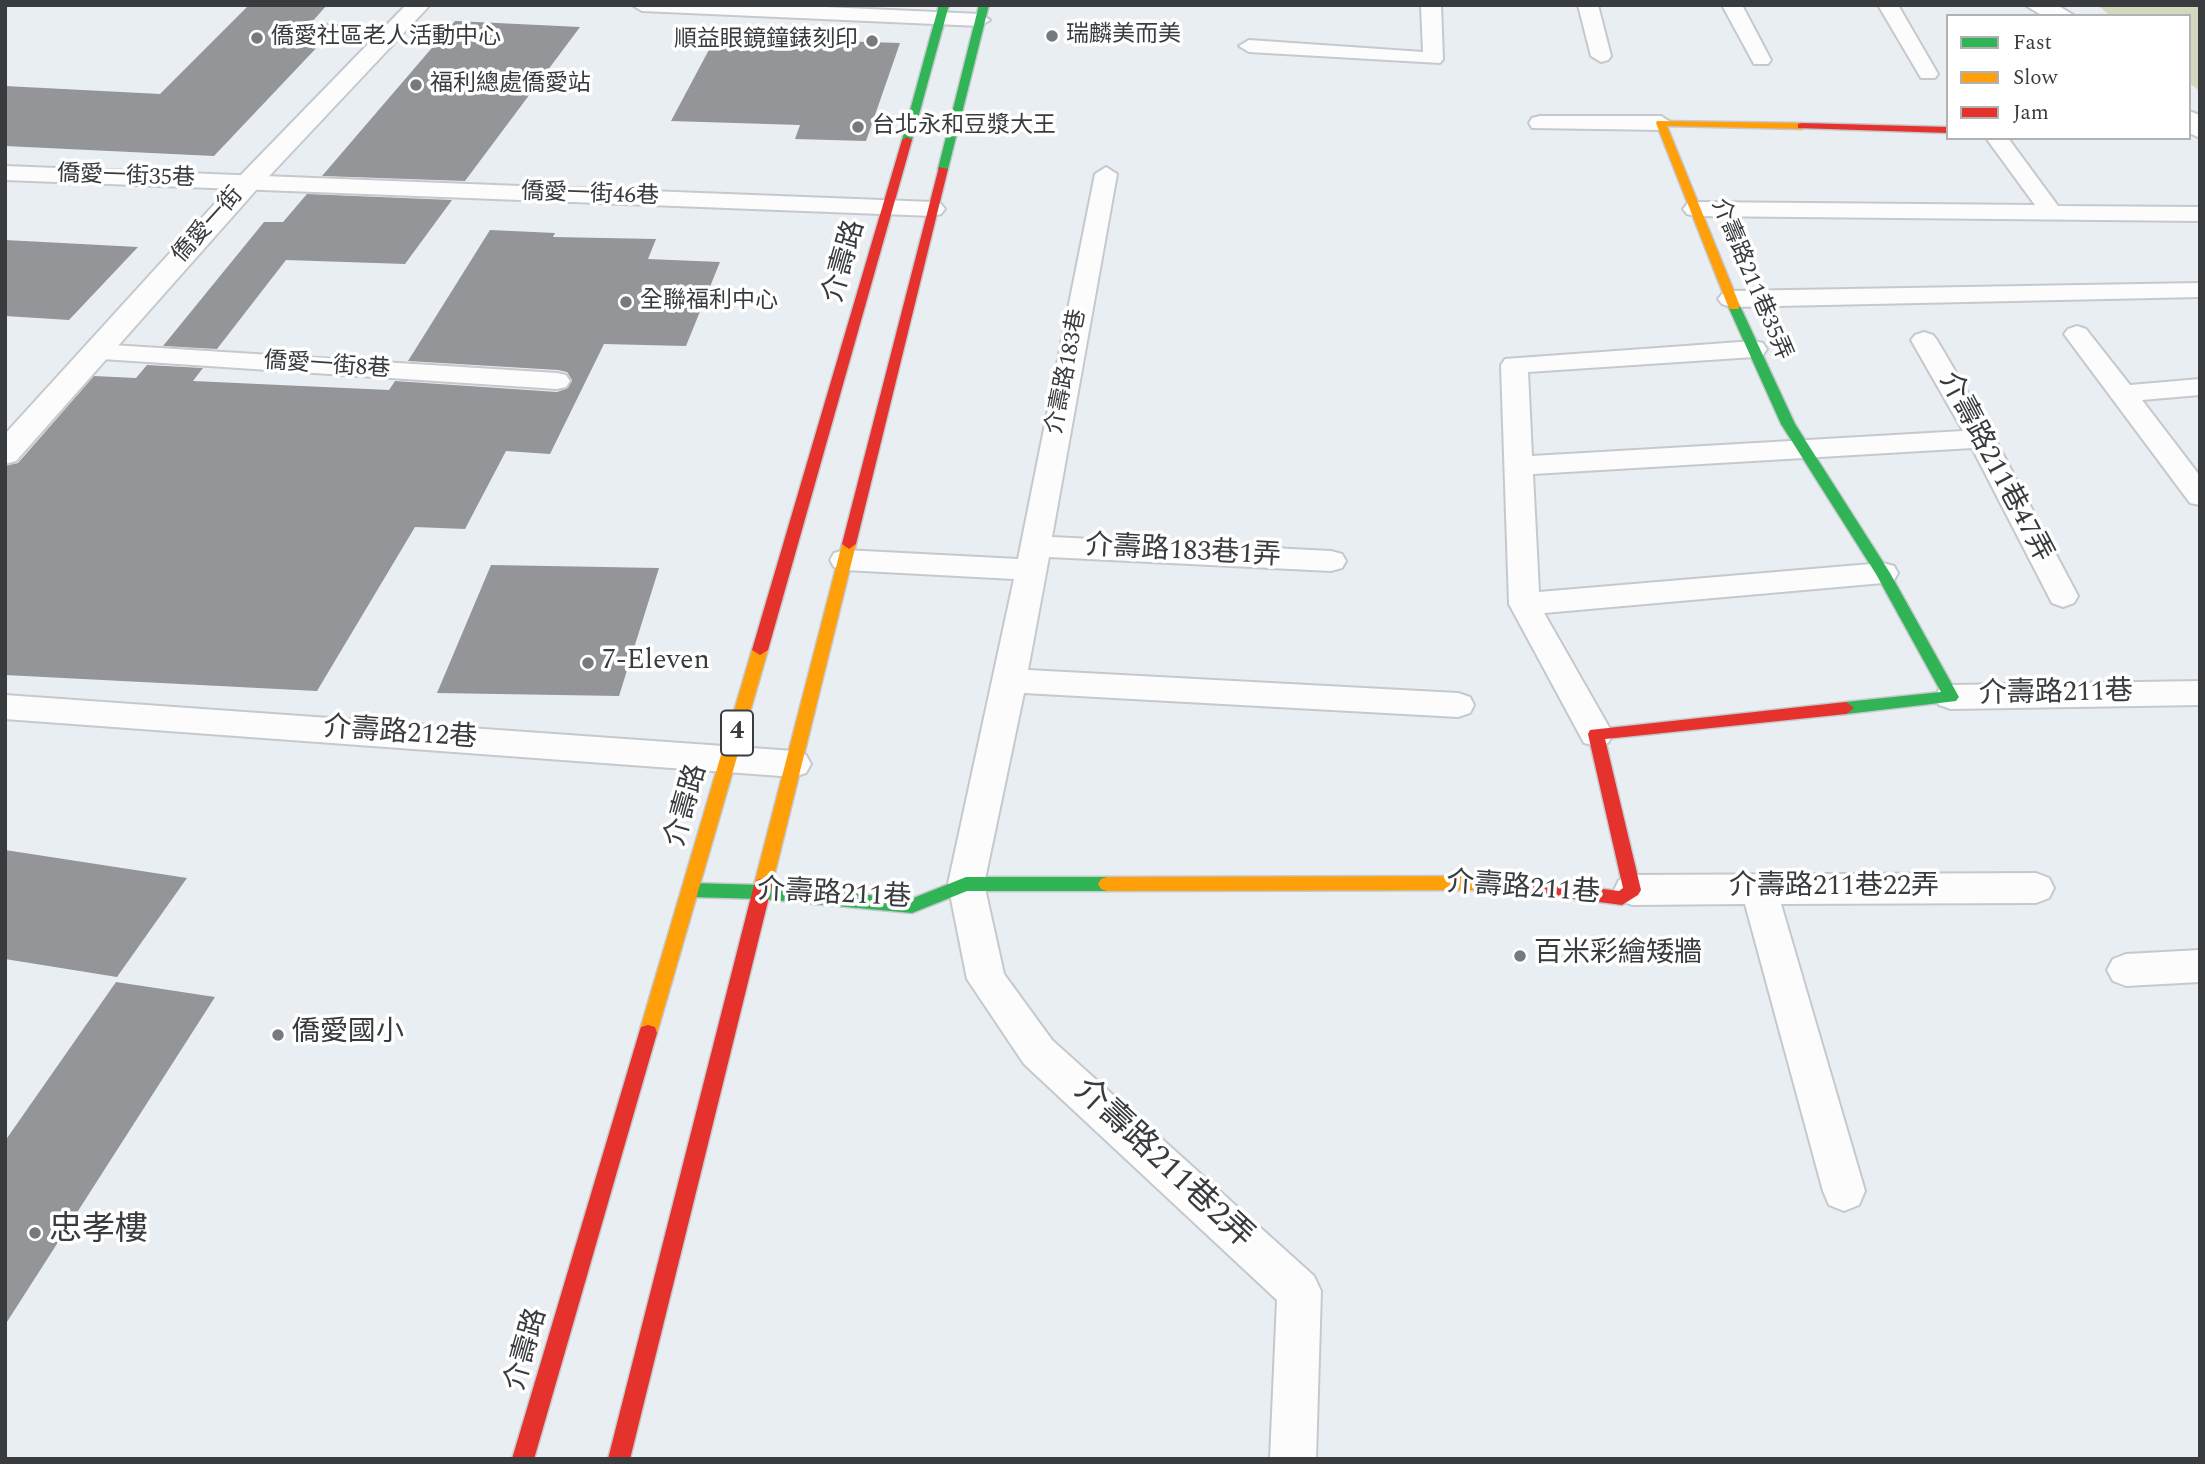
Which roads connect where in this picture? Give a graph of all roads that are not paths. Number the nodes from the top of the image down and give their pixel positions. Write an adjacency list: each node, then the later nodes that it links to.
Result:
1 (419, 5): 21 (street, 僑愛一街)
2 (642, 5): 8 (lane)
3 (1430, 5): 11 (lane)
4 (1588, 5): 12 (lane)
5 (1732, 5): 13 (lane)
6 (1888, 5): 14 (lane)
7 (2036, 5): 10 (street)
8 (942, 12): 9 (lane); 22 (main road, 介壽路 / 4)
9 (982, 13): 23 (main road, 4)
10 (2059, 14)
11 (1249, 46)
12 (1601, 56)
13 (1761, 60)
14 (1928, 74)
15 (1540, 123): 16 (lane)
16 (1661, 123): 17 (main road); 24 (main road, 介壽路211巷35弄)
17 (1946, 130)
18 (1998, 140): 25 (lane)
19 (5, 173): 21 (lane, 僑愛一街35巷)
20 (1105, 174): 41 (lane, 介壽路183巷)
21 (248, 183): 22 (lane, 僑愛一街46巷); 32 (street, 僑愛一街)
22 (889, 208): 23 (lane, 僑愛一街46巷); 53 (main road, 介壽路 / 4)
23 (933, 209): 42 (main road, 4)
24 (1695, 209): 25 (lane); 28 (main road, 介壽路211巷35弄)
25 (2052, 213): 26 (lane)
26 (2200, 214)
27 (2200, 290): 28 (lane)
28 (1731, 299): 31 (main road, 介壽路211巷35弄)
29 (2077, 334): 35 (lane)
30 (1924, 340): 36 (lane, 介壽路211巷47弄)
31 (1754, 349): 37 (main road, 介壽路211巷35弄); 39 (lane)
32 (96, 352): 33 (lane, 僑愛一街8巷); 38 (street, 僑愛一街)
33 (557, 381)
34 (2200, 387): 35 (lane)
35 (2123, 394): 40 (lane)
36 (1981, 439): 37 (lane); 45 (lane, 介壽路211巷47弄)
37 (1803, 449): 39 (lane); 44 (main road, 介壽路211巷35弄)
38 (5, 454)
39 (1518, 466): 46 (lane)
40 (2196, 485)
41 (1033, 558): 42 (lane); 43 (lane, 介壽路183巷1弄); 47 (lane, 介壽路183巷)
42 (845, 560): 54 (main road, 4)
43 (1331, 561)
44 (1883, 573): 46 (lane); 49 (main road, 介壽路211巷35弄)
45 (2063, 596)
46 (1524, 604): 52 (lane)
47 (1010, 681): 50 (lane); 55 (lane, 介壽路183巷)
48 (2200, 693): 49 (lane, 介壽路211巷)
49 (1951, 697): 52 (main road, 介壽路211巷)
50 (1458, 705)
51 (5, 707): 53 (lane, 介壽路212巷)
52 (1596, 734): 59 (main road, 介壽路211巷)
53 (730, 758): 54 (lane, 介壽路212巷); 58 (main road, 介壽路 / 4)
54 (794, 764): 60 (main road, 4)
55 (966, 884): 59 (main road, 介壽路211巷); 60 (main road, 介壽路211巷); 66 (lane, 介壽路211巷2弄)
56 (2036, 888): 57 (lane, 介壽路211巷22弄)
57 (1759, 889): 59 (lane, 介壽路211巷22弄); 63 (lane)
58 (691, 890): 60 (main road, 介壽路211巷); 64 (main road, 介壽路 / 4)
59 (1632, 890)
60 (762, 892): 65 (main road, 4)
61 (2200, 966): 62 (lane)
62 (2126, 970)
63 (1844, 1191)
64 (523, 1459)
65 (620, 1459)
66 (1293, 1459)

